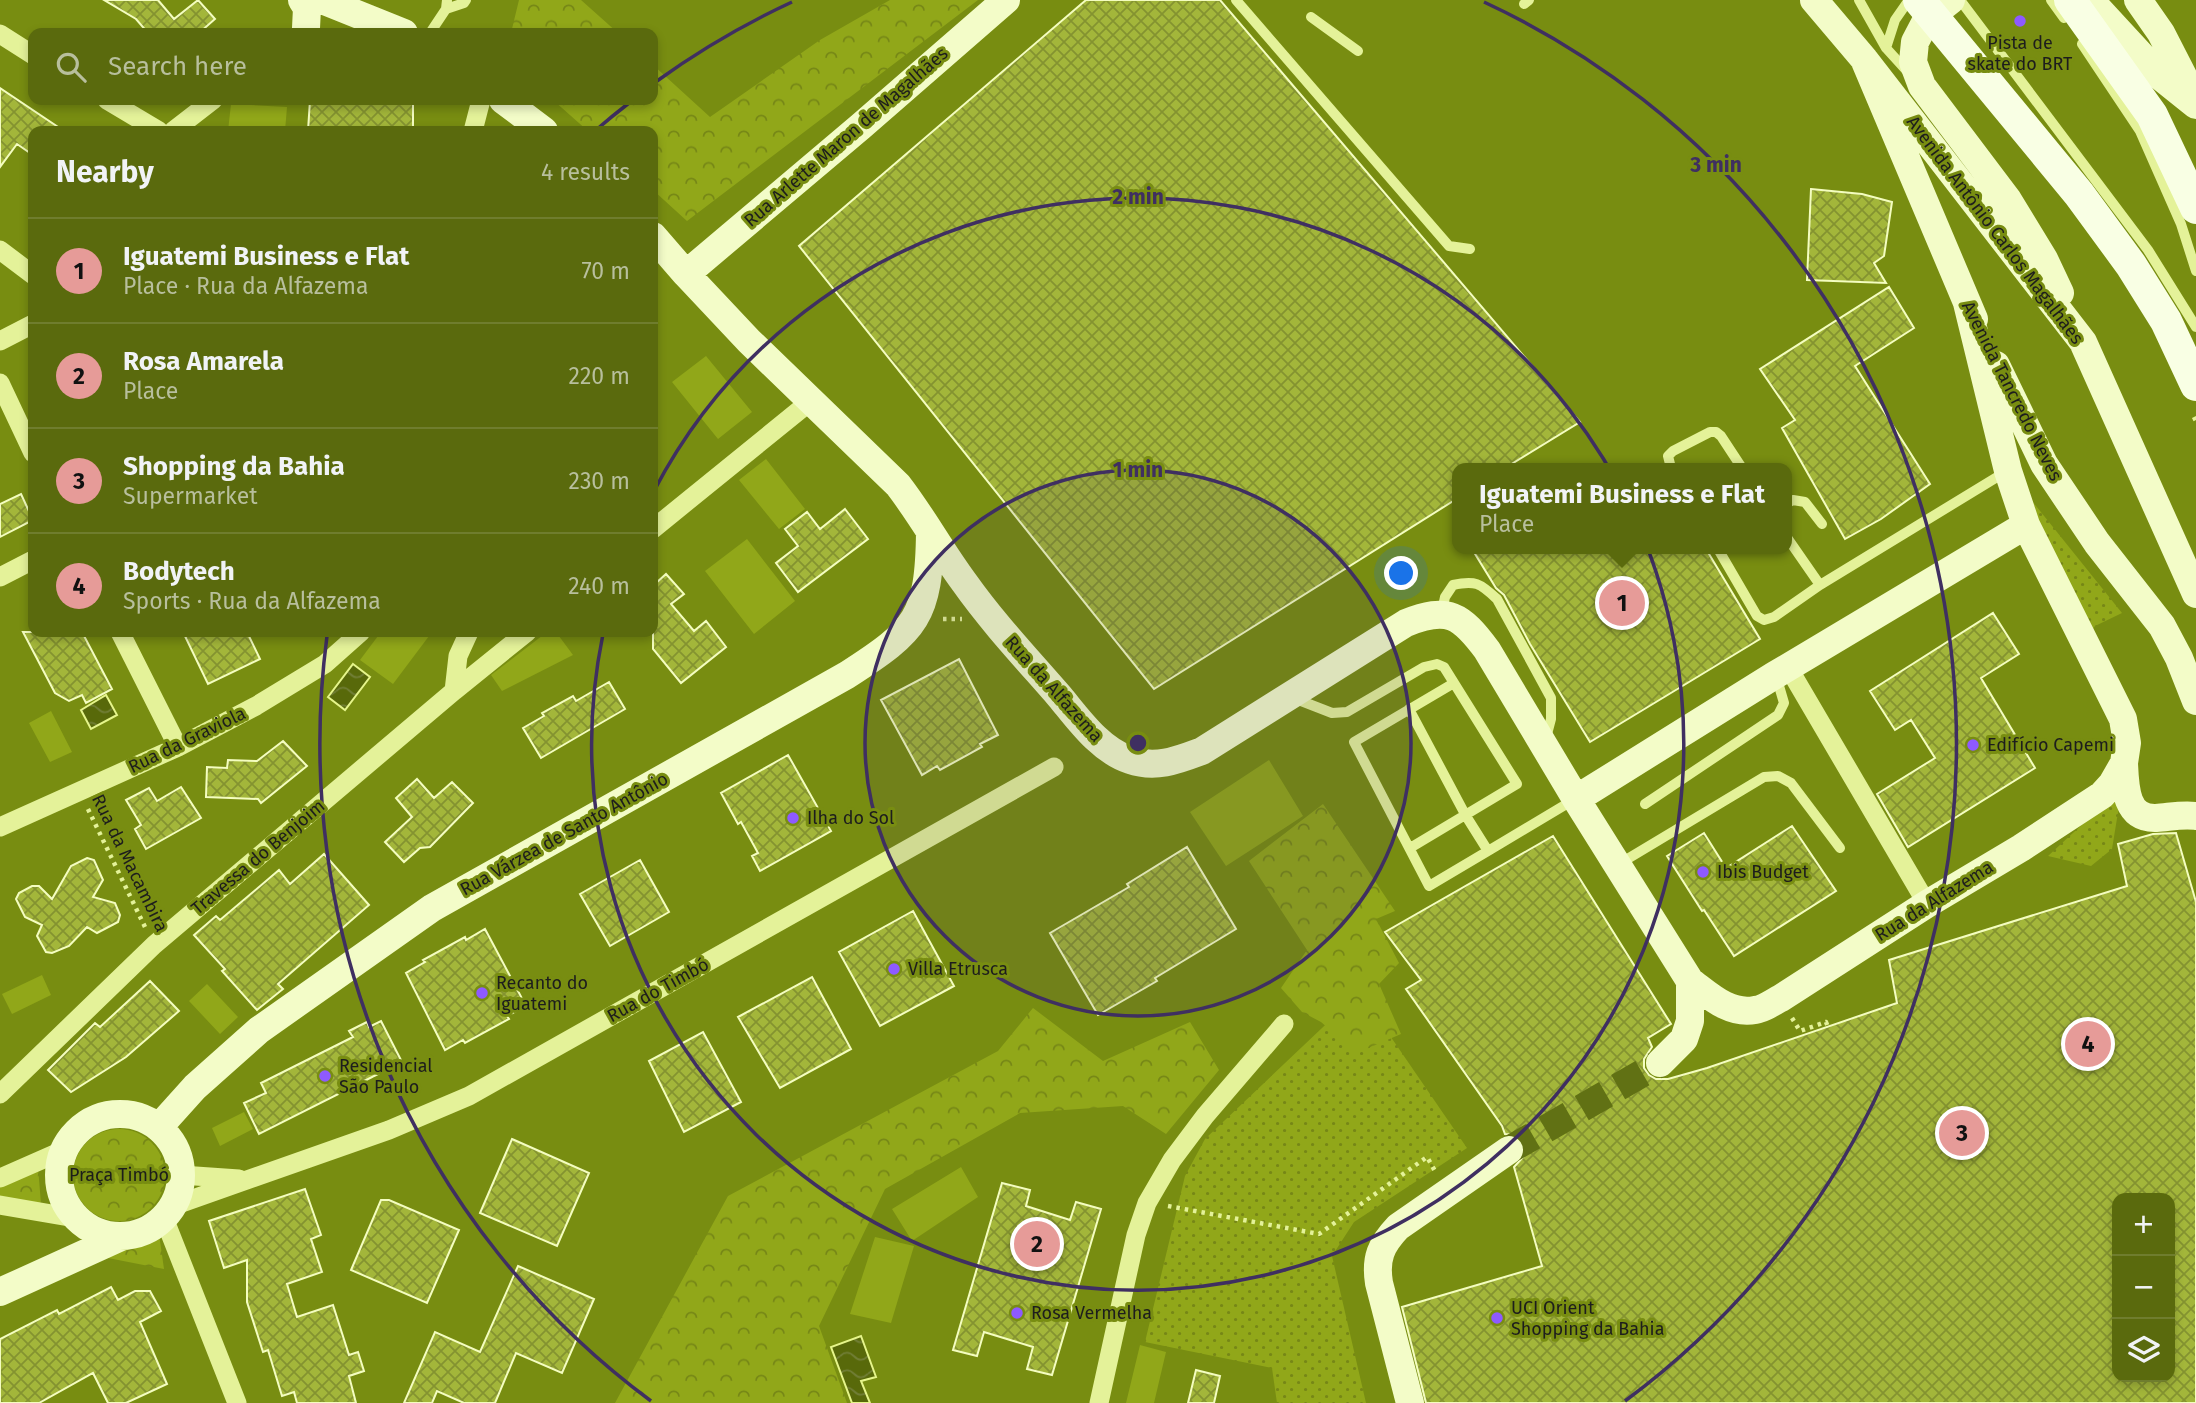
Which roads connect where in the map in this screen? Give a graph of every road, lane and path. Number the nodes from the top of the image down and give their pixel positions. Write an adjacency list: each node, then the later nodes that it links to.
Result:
1 (302, 0): 19 (street)
2 (466, 0): 16 (lane)
3 (1006, 0): 45 (street, Rua Arlette Maron de Magalhães)
4 (1236, 0): 41 (lane)
5 (1814, 0): 28 (street, Avenida Antônio Carlos Magalhães)
6 (1859, 0): 28 (lane)
7 (1909, 0): 28 (lane)
8 (1919, 0): 52 (main road, bridge)
9 (1951, 0): 29 (street)
10 (1960, 0): 48 (lane)
11 (2051, 0): 17 (lane)
12 (2090, 0): 30 (street)
13 (2138, 0): 23 (street)
14 (2153, 0): 23 (street)
15 (330, 4): 20 (street); 21 (street)
16 (447, 4): 22 (lane)
17 (2071, 15): 39 (main road)
18 (1311, 18): 26 (lane)
19 (303, 28)
20 (305, 28)
21 (391, 28)
22 (432, 28)
23 (2161, 33): 30 (street)
24 (0, 34): 27 (street)
25 (2078, 39): 44 (lane)
26 (1358, 51)
27 (28, 52)
28 (1875, 54): 29 (lane); 46 (street, Avenida Tancredo Neves); 50 (street, Avenida Antônio Carlos Magalhães)
29 (1922, 86): 50 (street)
30 (2196, 103)
31 (115, 105): 35 (street)
32 (207, 105): 36 (street)
33 (480, 105): 37 (street)
34 (510, 105): 38 (street)
35 (151, 126)
36 (179, 126)
37 (474, 126)
38 (537, 126)
39 (2196, 208)
40 (658, 242): 45 (street, Rua da Alfazema)
41 (1470, 249)
42 (0, 250): 43 (street)
43 (28, 271)
44 (2196, 271)
45 (685, 274): 53 (street, Rua da Alfazema)
46 (1967, 303): 57 (street, Rua da Alfazema); 80 (street, Avenida Tancredo Neves)
47 (28, 327): 49 (street)
48 (2196, 327)
49 (0, 341)
50 (2083, 342): 68 (street, Avenida Antônio Carlos Magalhães)
51 (0, 383): 54 (street)
52 (2196, 385)
53 (812, 400): 60 (street); 62 (street, Rua da Alfazema)
54 (28, 442)
55 (1670, 463): 56 (lane)
56 (1739, 463)
57 (2008, 471): 61 (street, Rua da Alfazema); 67 (lane)
58 (1792, 501): 59 (lane)
59 (1822, 524)
60 (658, 525)
61 (2026, 525): 76 (street); 84 (street, Rua da Alfazema)
62 (930, 532): 70 (street, Rua da Alfazema); 71 (street, Rua Várzea de Santo Antônio)
63 (1792, 544): 67 (lane)
64 (1721, 554): 67 (lane)
65 (28, 563): 66 (street)
66 (0, 577)
67 (1819, 585)
68 (2196, 594)
69 (1441, 614): 79 (street, Rua da Alfazema); 82 (street, Rua da Alfazema); 82 (lane)
70 (994, 622): 71 (path); 79 (street, Rua da Alfazema)
71 (910, 629): 104 (street, Rua Várzea de Santo Antônio)
72 (123, 637): 83 (street)
73 (355, 637): 83 (street, Rua da Graviola)
74 (467, 637): 78 (street)
75 (521, 637): 78 (street, Travessa do Benjoim)
76 (1781, 671): 87 (street); 88 (lane); 96 (street)
77 (1454, 683): 79 (lane); 81 (lane); 89 (lane)
78 (454, 691): 97 (street, Travessa do Benjoim)
79 (1290, 696)
80 (2196, 701)
81 (1409, 709): 89 (lane); 92 (lane)
82 (1544, 746): 87 (street, Rua da Alfazema)
83 (178, 747): 86 (street, Rua da Graviola)
84 (2123, 763): 90 (street); 96 (street, Rua da Alfazema)
85 (1054, 768): 109 (street, Rua do Timbó)
86 (80, 792): 91 (street, Rua da Graviola); 97 (path, Rua da Macambira)
87 (1576, 799): 94 (lane); 95 (street, Rua da Alfazema)
88 (1644, 804)
89 (1466, 816): 92 (lane); 94 (lane)
90 (2196, 816)
91 (0, 827)
92 (1410, 848): 94 (lane)
93 (1840, 848): 95 (lane)
94 (1488, 851)
95 (1618, 864): 98 (street, Rua da Alfazema)
96 (1927, 904): 99 (street, Rua da Alfazema)
97 (154, 945): 103 (street, Travessa do Benjoim)
98 (1690, 981): 99 (street, Rua da Alfazema); 102 (street)
99 (1781, 998): 101 (path)
100 (1284, 1024): 111 (street)
101 (1828, 1027)
102 (1660, 1063)
103 (0, 1094)
104 (159, 1127): 105 (street); 107 (street)
105 (64, 1150): 108 (street); 114 (street)
106 (1509, 1150): 110 (street)
107 (181, 1175): 109 (street, Rua do Timbó); 113 (street)
108 (0, 1178)
109 (247, 1180): 113 (street, Rua do Timbó)
110 (1448, 1193): 111 (path); 120 (street)
111 (1147, 1203): 119 (street)
112 (0, 1205): 114 (street)
113 (169, 1212): 115 (street); 118 (street)
114 (77, 1220): 115 (street); 116 (street)
115 (121, 1237): 116 (street)
116 (33, 1276): 117 (street)
117 (0, 1292)
118 (237, 1403)
119 (1098, 1403)
120 (1410, 1403)

